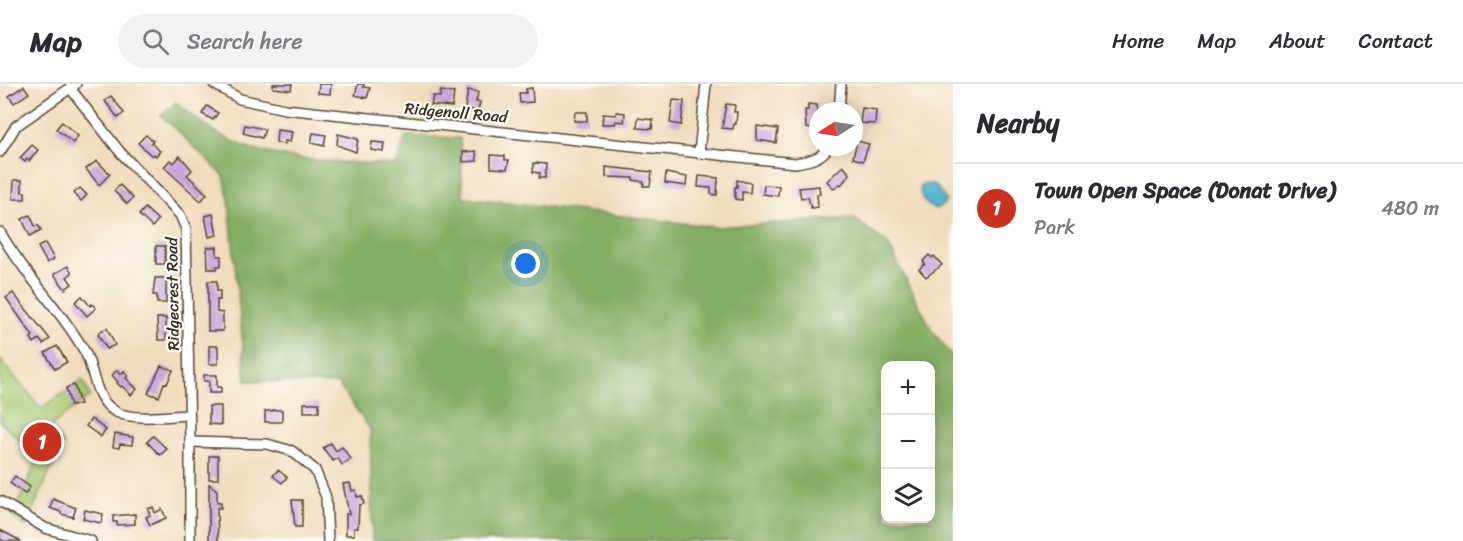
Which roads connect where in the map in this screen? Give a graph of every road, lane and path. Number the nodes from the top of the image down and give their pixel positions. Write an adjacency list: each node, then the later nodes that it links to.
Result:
1 (214, 84): 7 (street, Ridgenoll Road)
2 (706, 84): 7 (street)
3 (841, 84): 5 (street)
4 (73, 86): 6 (street); 10 (street, Ridgecrest Road)
5 (839, 102)
6 (0, 152)
7 (699, 153): 8 (street, Ridgenoll Road)
8 (819, 156)
9 (0, 232): 10 (street)
10 (189, 416): 11 (street, Ridgecrest Road)
11 (190, 442): 14 (street, Ridgecrest Road); 15 (street)
12 (0, 501): 13 (street)
13 (91, 541)
14 (190, 541)
15 (328, 541)

